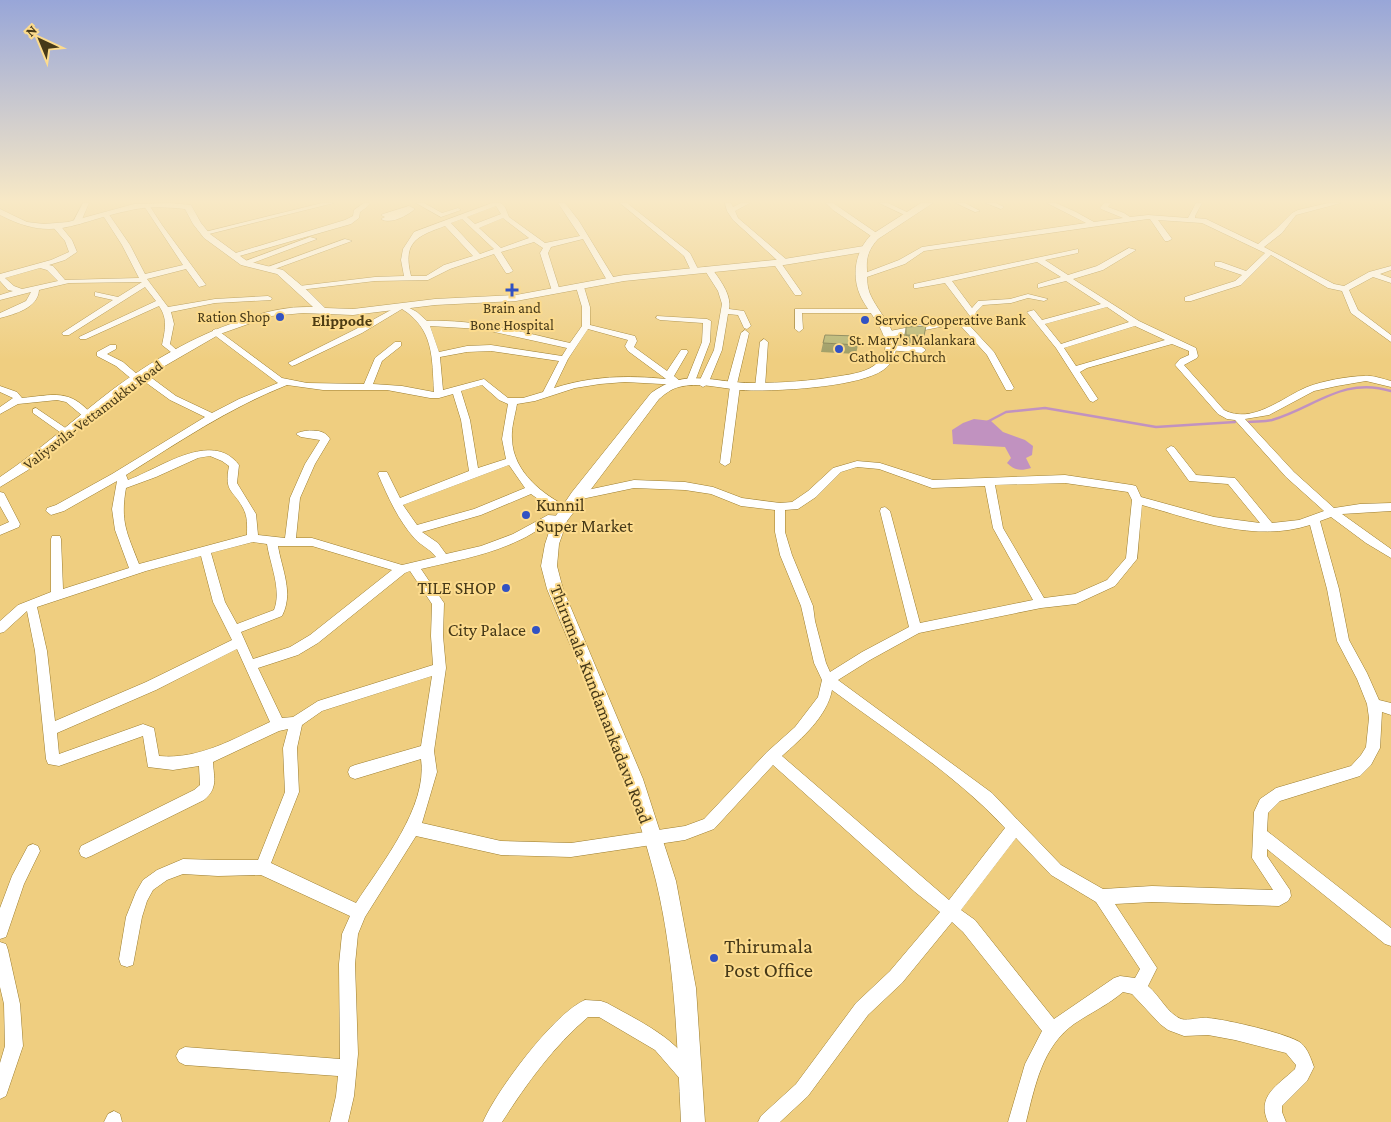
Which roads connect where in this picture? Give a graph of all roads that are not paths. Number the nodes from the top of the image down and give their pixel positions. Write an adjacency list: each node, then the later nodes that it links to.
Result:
1 (66, 255): 26 (street)
2 (130, 255): 39 (street)
3 (180, 255): 27 (street)
4 (233, 255): 23 (street)
5 (267, 255): 23 (street)
6 (306, 255): 28 (street)
7 (405, 255): 36 (street)
8 (483, 255): 21 (street)
9 (501, 255): 32 (street)
10 (545, 255): 52 (street)
11 (595, 255): 40 (street)
12 (688, 255): 31 (street)
13 (773, 255): 24 (street)
14 (826, 255): 24 (street, Valiyavila-Vettamukku Road)
15 (863, 255): 35 (main road)
16 (912, 255): 35 (street)
17 (1052, 255): 22 (street)
18 (1122, 255): 37 (street)
19 (1266, 255): 33 (street)
20 (1276, 255): 50 (street)
21 (478, 257): 36 (street)
22 (1038, 258): 37 (street); 41 (street)
23 (244, 263): 28 (street)
24 (781, 263): 30 (street, Valiyavila-Vettamukku Road); 53 (street)
25 (1218, 264): 33 (street)
26 (42, 266): 38 (street); 43 (street)
27 (187, 266): 39 (street); 44 (street)
28 (269, 268): 49 (street)
29 (1391, 268): 34 (street)
30 (708, 269): 31 (street, Valiyavila-Vettamukku Road); 68 (street)
31 (695, 270): 40 (street, Valiyavila-Vettamukku Road)
32 (510, 271)
33 (1247, 274): 59 (street)
34 (1372, 274): 42 (street); 50 (street)
35 (861, 276): 69 (main road)
36 (408, 278): 49 (street)
37 (1066, 278): 46 (street); 62 (street)
38 (1, 279): 51 (street)
39 (145, 280): 43 (street); 58 (street); 60 (street)
40 (610, 280): 47 (street, Valiyavila-Vettamukku Road)
41 (947, 280): 45 (street); 67 (street)
42 (1391, 281)
43 (63, 282): 48 (street)
44 (202, 285)
45 (917, 286)
46 (1041, 286)
47 (580, 287): 52 (street, Valiyavila-Vettamukku Road); 77 (street)
48 (35, 288): 51 (street); 71 (street)
49 (299, 288): 61 (street)
50 (1345, 289): 82 (street)
51 (22, 291): 55 (street)
52 (556, 291): 63 (street, Valiyavila-Vettamukku Road)
53 (798, 293)
54 (98, 294): 58 (street)
55 (0, 298)
56 (268, 298): 64 (street)
57 (1044, 299): 67 (street)
58 (120, 300): 80 (street)
59 (1188, 300)
60 (161, 302): 64 (street); 81 (street)
61 (314, 302): 65 (street); 66 (street)
62 (1106, 305): 74 (street); 76 (street)
63 (402, 306): 66 (street, Valiyavila-Vettamukku Road); 75 (street); 95 (street)
64 (167, 310): 92 (street)
65 (303, 310): 66 (street, Valiyavila-Vettamukku Road); 79 (street, Valiyavila-Vettamukku Road)
66 (321, 310)
67 (970, 310): 73 (street)
68 (724, 311): 98 (street); 101 (street)
69 (874, 311): 78 (street); 83 (main road)
70 (1031, 312): 74 (street)
71 (0, 316)
72 (660, 318): 98 (street)
73 (964, 322): 83 (street); 104 (street)
74 (1040, 323): 89 (street)
75 (426, 324): 87 (street); 93 (street)
76 (1136, 324): 84 (street); 89 (street)
77 (586, 326): 87 (street); 98 (street)
78 (799, 329)
79 (216, 332): 92 (street, Valiyavila-Vettamukku Road); 99 (street)
80 (66, 333)
81 (83, 337)
82 (1391, 340)
83 (890, 341): 90 (street); 103 (main road)
84 (1172, 341): 96 (street); 116 (street)
85 (764, 342): 103 (street)
86 (398, 344): 102 (street)
87 (572, 346): 94 (street)
88 (113, 347): 97 (street)
89 (1058, 347): 96 (street)
90 (922, 350)
91 (684, 352): 98 (street)
92 (176, 353): 97 (street, Valiyavila-Vettamukku Road)
93 (435, 355): 94 (street); 107 (street)
94 (564, 359): 108 (street)
95 (292, 362)
96 (1074, 371): 110 (street)
97 (140, 377): 114 (street, Valiyavila-Vettamukku Road); 115 (street)
98 (685, 381): 101 (main road); 108 (street); 130 (main road, Thirumala-Kundamankadavu Road)
99 (285, 383): 102 (street); 115 (street)
100 (1391, 384): 116 (street)
101 (734, 385): 103 (main road); 121 (street)
102 (368, 386): 107 (street)
103 (760, 387)
104 (1009, 388)
105 (0, 389): 109 (street)
106 (456, 389): 107 (street); 111 (street); 122 (street)
107 (439, 394)
108 (547, 394): 111 (street)
109 (18, 399): 112 (street); 114 (street)
110 (1094, 399)
111 (513, 402): 120 (street)
112 (0, 411)
113 (36, 411): 117 (street)
114 (87, 415): 117 (street, Valiyavila-Vettamukku Road)
115 (213, 417): 123 (street)
116 (1238, 418): 137 (street)
117 (67, 433): 126 (street, Valiyavila-Vettamukku Road)
118 (301, 434): 146 (street)
119 (1171, 449): 140 (street)
120 (511, 461): 122 (street); 128 (street)
121 (725, 463)
122 (474, 472): 132 (street)
123 (122, 473): 127 (street); 135 (street)
124 (383, 474): 132 (street)
125 (989, 481): 131 (street); 133 (street); 153 (street)
126 (0, 483)
127 (123, 486): 143 (street); 151 (street)
128 (532, 489): 138 (street); 141 (street)
129 (0, 496): 142 (street)
130 (577, 496): 133 (street); 138 (main road, Thirumala-Kundamankadavu Road)
131 (1136, 500): 140 (street); 153 (street)
132 (397, 503): 141 (street)
133 (780, 506): 160 (street)
134 (1391, 507): 137 (street)
135 (51, 511)
136 (885, 511): 156 (street)
137 (1331, 513): 139 (street); 148 (street)
138 (563, 516): 149 (street); 173 (main road, Thirumala-Kundamankadavu Road)
139 (1314, 519): 140 (street); 161 (street)
140 (1270, 527)
141 (414, 530): 149 (street)
142 (0, 531)
143 (253, 538): 145 (street); 147 (street)
144 (56, 539): 152 (street)
145 (272, 540): 146 (street); 157 (street)
146 (290, 542): 150 (street)
147 (205, 551): 151 (street); 157 (street)
148 (1391, 554)
149 (443, 558): 150 (street)
150 (407, 568): 158 (street); 159 (street)
151 (135, 570): 152 (street)
152 (57, 596): 154 (street)
153 (1041, 603): 156 (street)
154 (31, 604): 155 (street); 165 (street)
155 (0, 628)
156 (916, 629): 160 (street)
157 (237, 636): 158 (street); 165 (street)
158 (250, 665): 164 (street)
159 (440, 668): 163 (street); 166 (street)
160 (828, 680): 167 (street); 170 (street)
161 (1374, 704): 162 (street); 172 (street)
162 (1391, 709)
163 (296, 722): 164 (street); 176 (street)
164 (278, 725): 168 (street)
165 (50, 730): 168 (street)
166 (427, 751): 169 (street); 171 (street)
167 (772, 756): 173 (street); 179 (street)
168 (206, 758): 175 (street)
169 (355, 772)
170 (1015, 827): 177 (street); 179 (street)
171 (413, 828): 173 (street); 178 (street)
172 (1260, 834): 177 (street); 181 (street)
173 (652, 836): 188 (main road, Thirumala-Kundamankadavu Road)
174 (33, 850): 180 (street)
175 (86, 851)
176 (262, 867): 178 (street); 183 (street)
177 (1101, 897): 184 (street)
178 (359, 912): 187 (street)
179 (950, 912): 185 (street); 194 (street)
180 (0, 931)
181 (1391, 938)
182 (0, 950): 189 (street)
183 (127, 959)
184 (1139, 988): 185 (street); 195 (street)
185 (1052, 1030): 190 (street)
186 (185, 1056): 187 (street)
187 (347, 1068): 191 (street)
188 (690, 1076): 192 (street); 193 (main road, Thirumala-Kundamankadavu Road)
189 (0, 1088)
190 (1018, 1121)
191 (341, 1122)
192 (492, 1122)
193 (693, 1122)
194 (767, 1122)
195 (1277, 1122)

